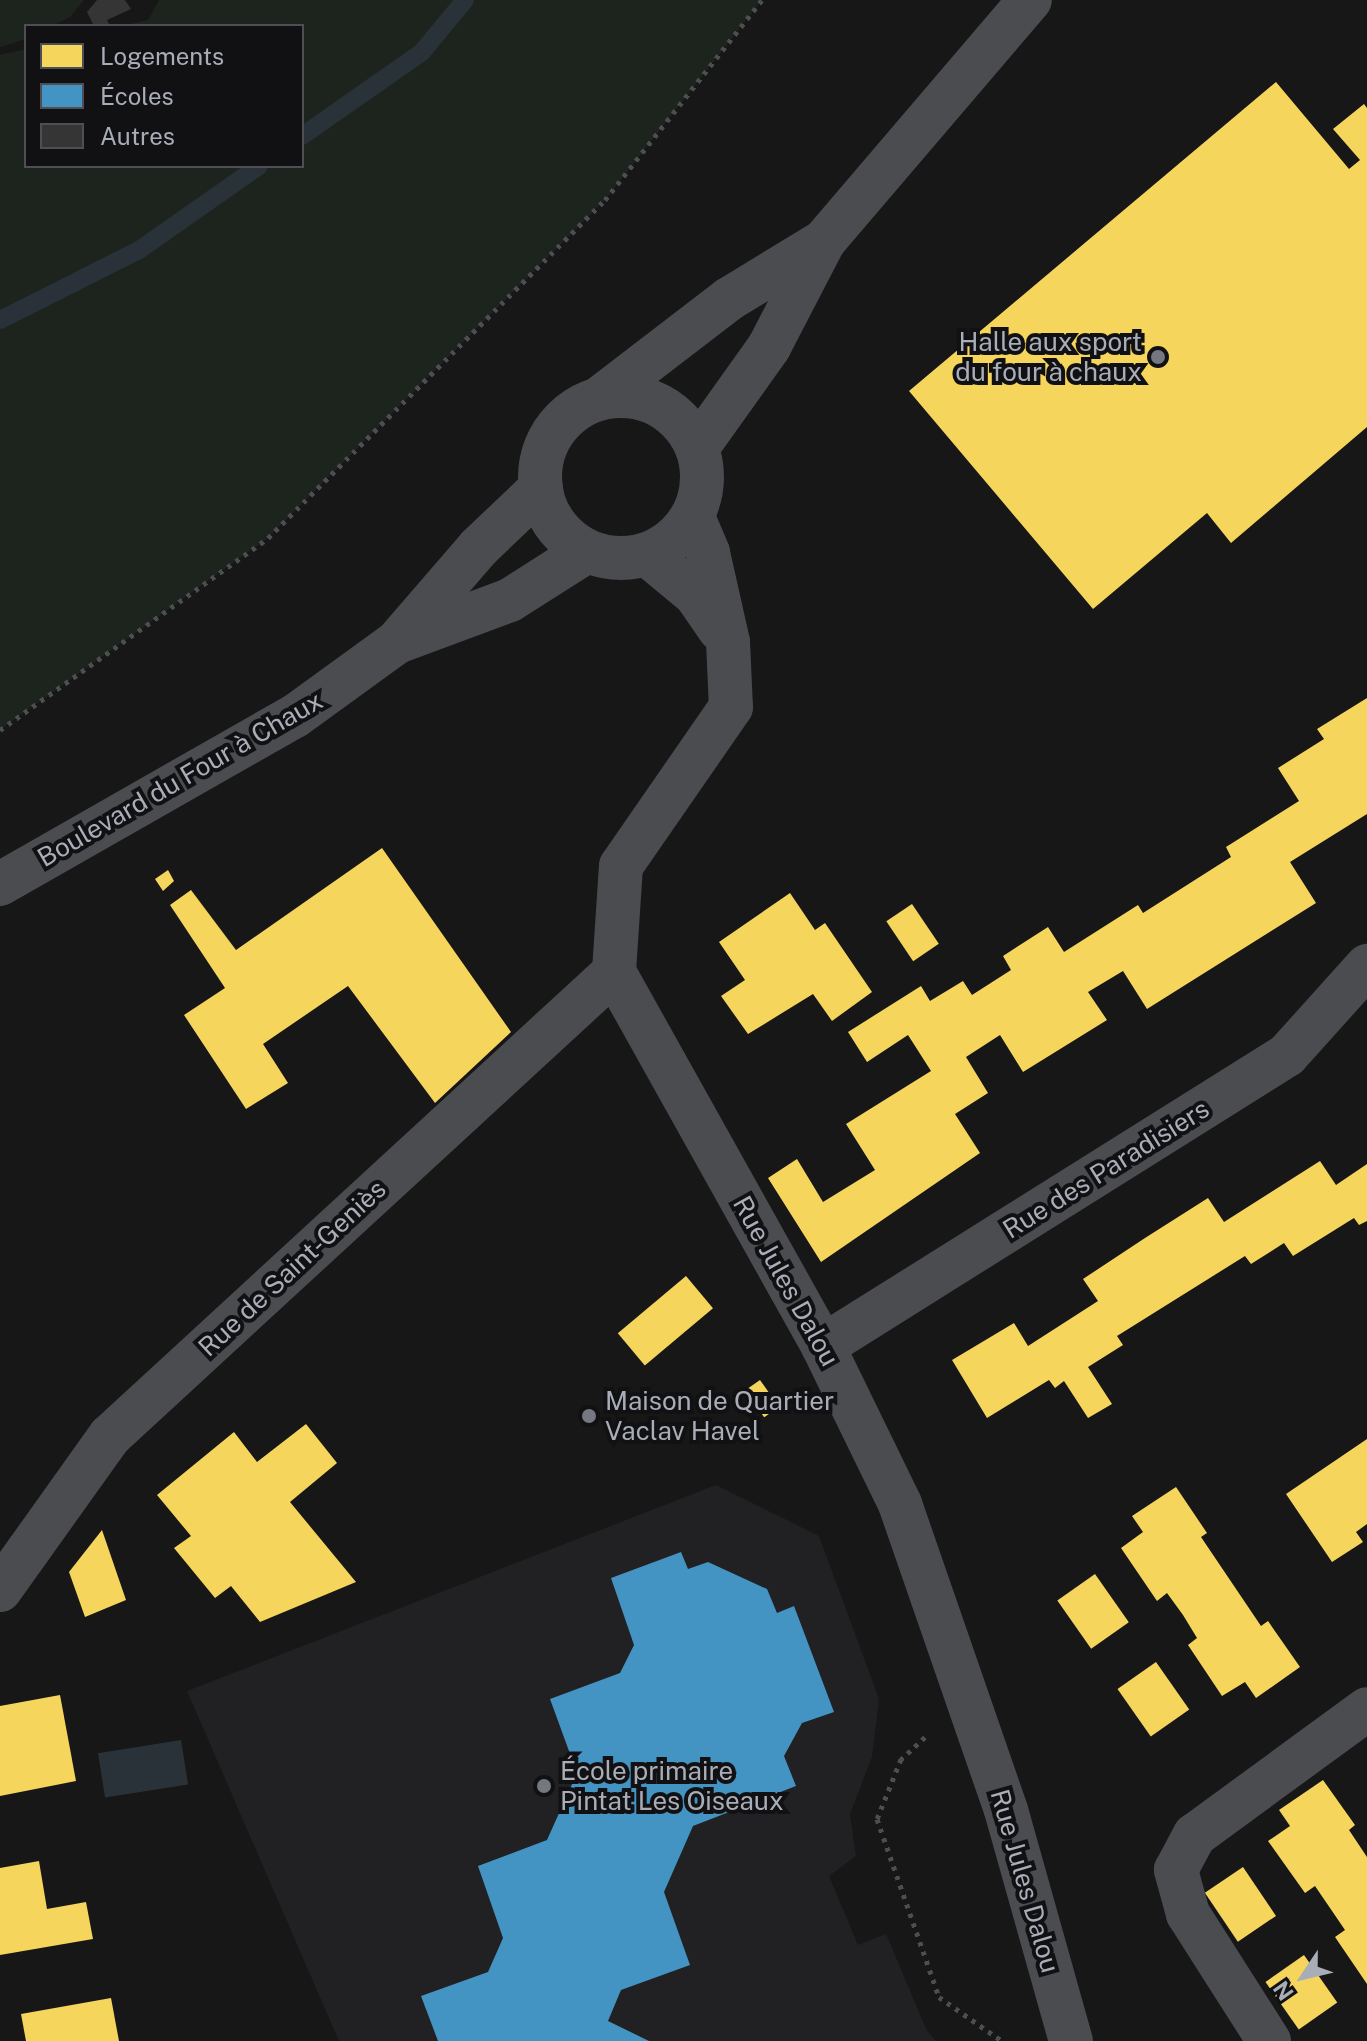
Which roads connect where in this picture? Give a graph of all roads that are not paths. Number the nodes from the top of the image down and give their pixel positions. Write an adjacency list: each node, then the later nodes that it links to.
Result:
1 (1030, 0): 2 (street)
2 (824, 241): 3 (street); 4 (street)
3 (600, 398): 4 (street); 5 (street)
4 (697, 448): 6 (street)
5 (541, 488): 7 (street); 9 (street, Boulevard du Four à Chaux)
6 (693, 517): 8 (street); 10 (street)
7 (587, 551): 8 (street); 9 (street, Boulevard du Four à Chaux)
8 (648, 555): 10 (street)
9 (397, 642): 11 (street, Boulevard du Four à Chaux)
10 (728, 642): 13 (street)
11 (0, 884)
12 (1367, 966): 14 (street, Rue des Paradisiers)
13 (614, 972): 14 (street, Rue Jules Dalou); 15 (street, Rue de Saint-Geniès)
14 (823, 1346): 17 (street, Rue Jules Dalou)
15 (0, 1590)
16 (1367, 1709): 18 (street)
17 (1071, 2041)
18 (1269, 2041)

